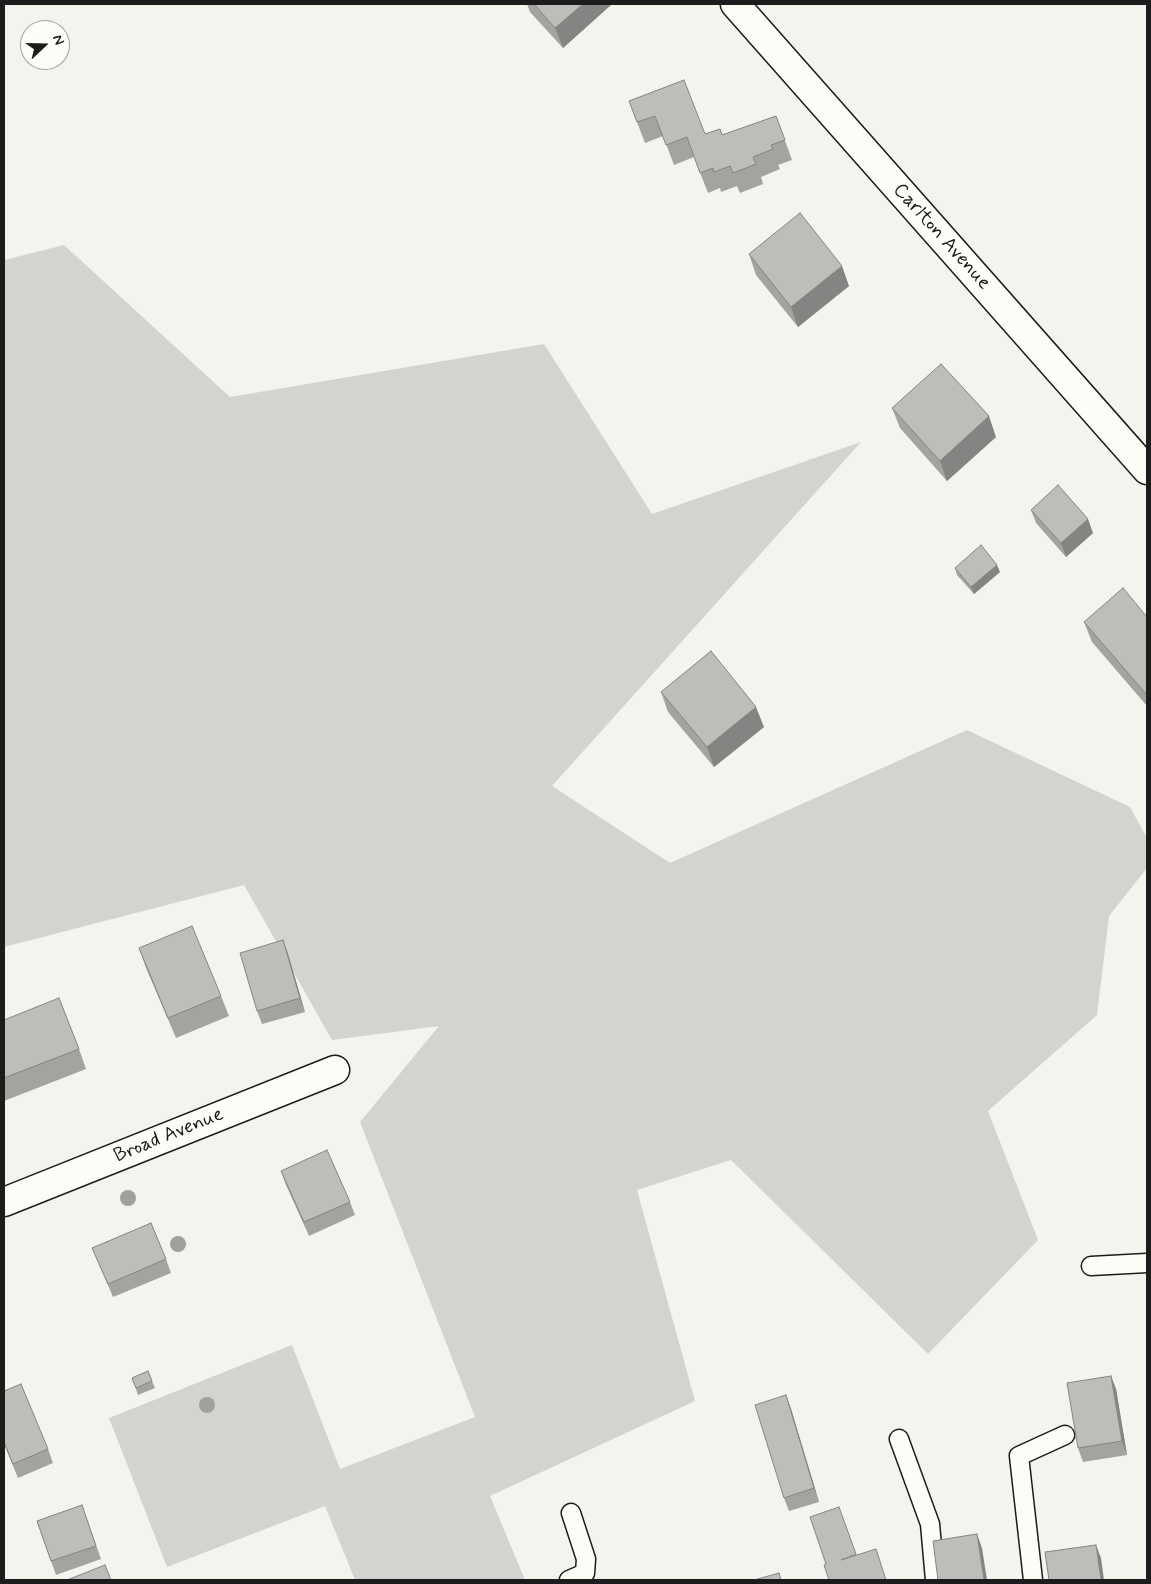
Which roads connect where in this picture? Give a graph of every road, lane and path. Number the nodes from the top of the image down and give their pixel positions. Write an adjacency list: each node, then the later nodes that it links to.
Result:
1 (734, 4): 2 (street, Carlton Avenue)
2 (1147, 470)
3 (335, 1070): 4 (street, Broad Avenue)
4 (4, 1202)
5 (1147, 1263): 6 (lane)
6 (1091, 1266)
7 (1065, 1435): 12 (lane)
8 (899, 1439): 11 (lane)
9 (571, 1512): 10 (lane)
10 (569, 1580)
11 (935, 1580)
12 (1033, 1580)

